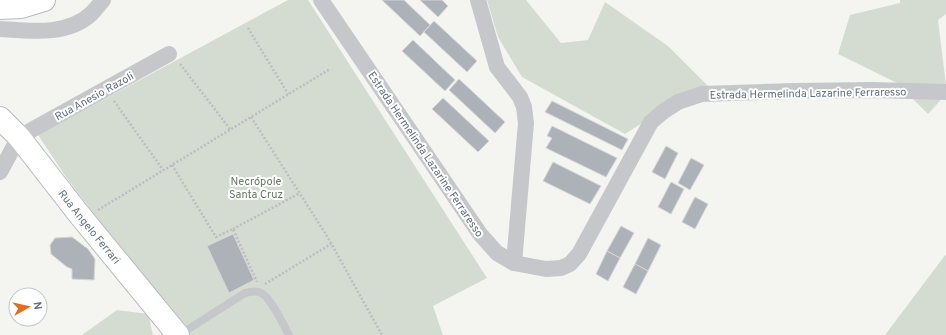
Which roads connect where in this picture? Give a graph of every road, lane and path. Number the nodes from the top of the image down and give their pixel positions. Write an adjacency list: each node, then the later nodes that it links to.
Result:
1 (44, 0): 5 (street)
2 (103, 0): 7 (street)
3 (322, 0): 24 (street, Estrada Hermelinda Lazarine Ferraresso)
4 (478, 0): 24 (street)
5 (0, 8)
6 (248, 28): 11 (path)
7 (0, 30)
8 (175, 59): 15 (path); 16 (street, Rua Anesio Razoli)
9 (330, 69): 11 (path)
10 (946, 92): 24 (street, Estrada Hermelinda Lazarine Ferraresso)
11 (288, 94): 13 (path)
12 (114, 101): 18 (path)
13 (251, 117): 15 (path); 20 (path)
14 (0, 118): 16 (street, Rua Angelo Ferrari)
15 (230, 129): 17 (path)
16 (19, 137): 19 (street); 21 (street, Rua Angelo Ferrari)
17 (172, 165): 18 (path); 22 (path)
18 (163, 170): 21 (path)
19 (0, 172)
20 (300, 193): 22 (path); 23 (path)
21 (82, 219): 27 (street, Rua Angelo Ferrari)
22 (233, 229): 26 (path)
23 (331, 244): 25 (path); 29 (path)
24 (514, 263)
25 (264, 284)
26 (258, 286)
27 (178, 335): 28 (lane)
28 (289, 335)
29 (382, 335)

